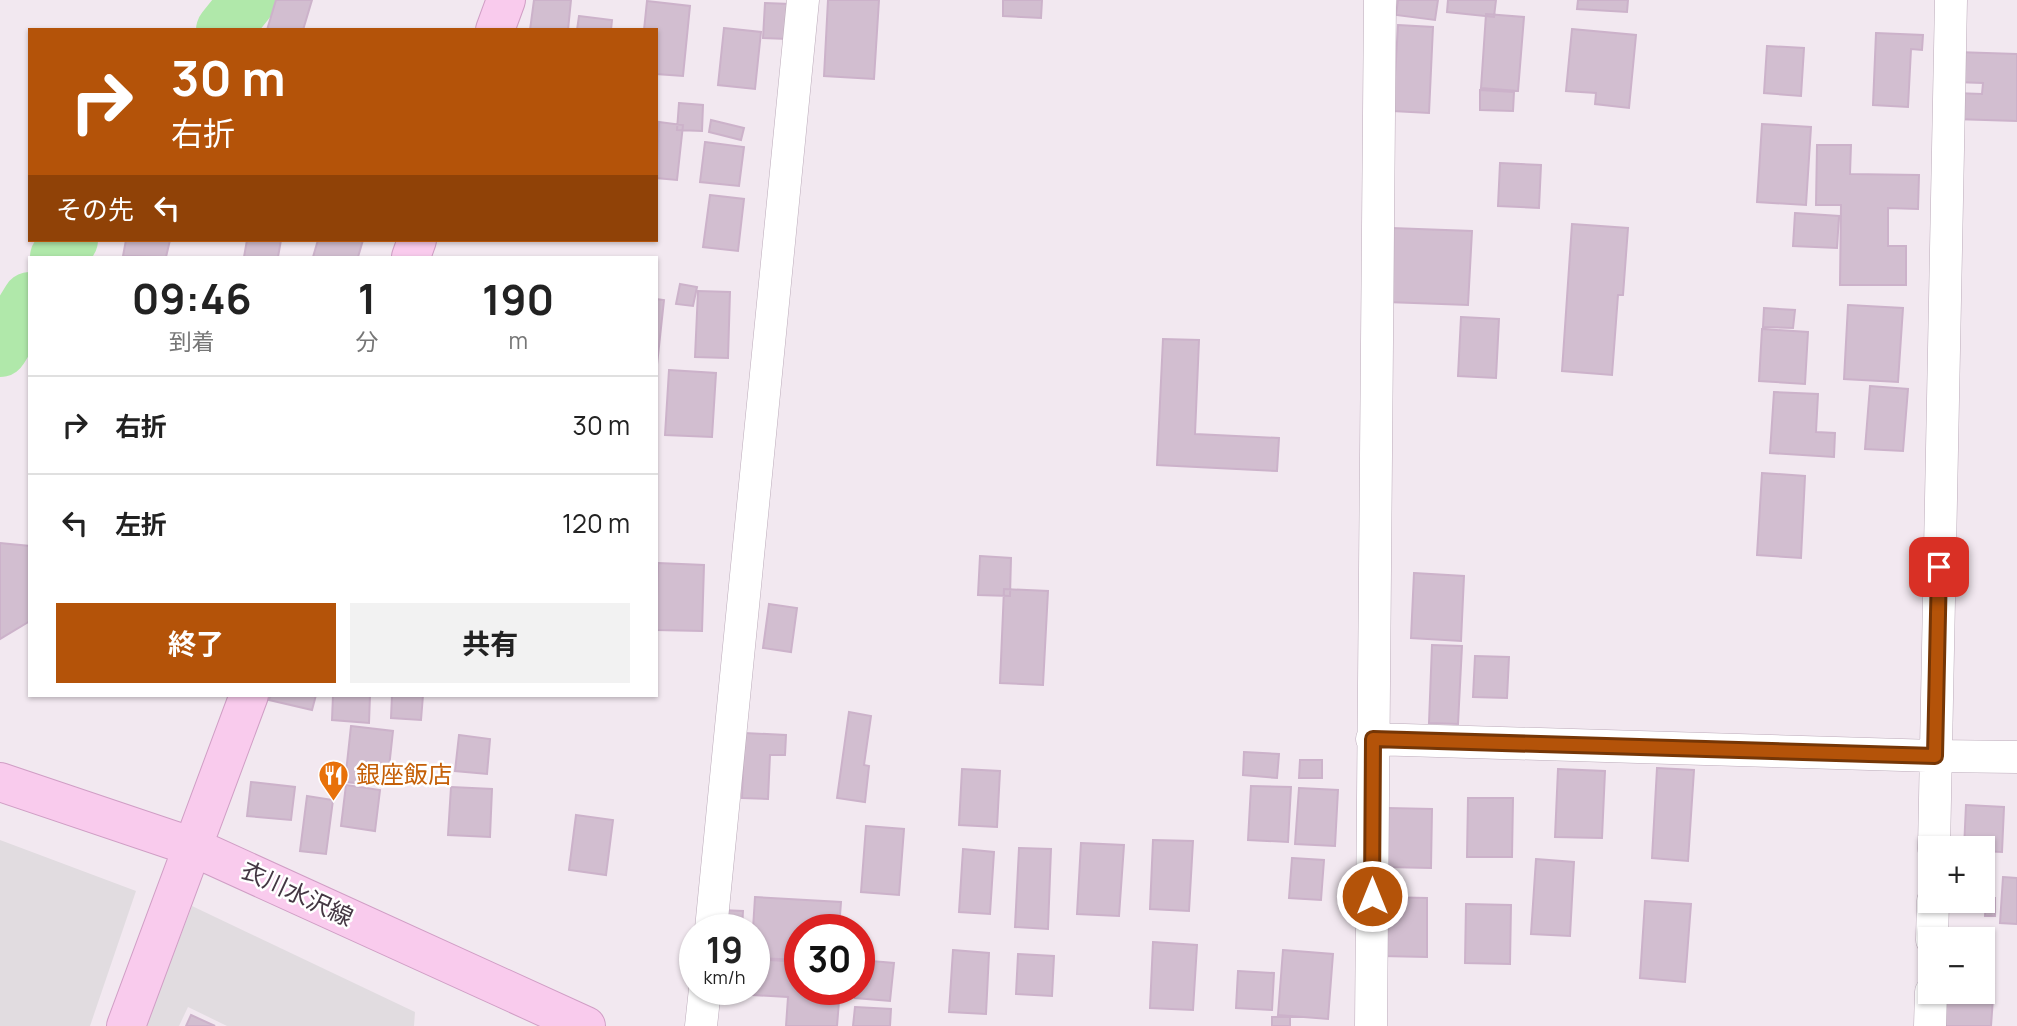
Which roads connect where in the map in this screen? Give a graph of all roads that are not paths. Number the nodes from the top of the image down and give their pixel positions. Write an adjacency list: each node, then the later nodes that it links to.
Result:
1 (506, 0): 5 (main road)
2 (803, 0): 13 (street)
3 (1380, 0): 7 (street)
4 (1951, 0): 8 (street)
5 (496, 28)
6 (248, 697): 12 (main road)
7 (1373, 739): 8 (street); 19 (street)
8 (1935, 756): 9 (street); 11 (street)
9 (2017, 757)
10 (0, 782): 12 (main road, 衣川水沢線)
11 (1934, 836)
12 (193, 847): 16 (main road); 17 (main road, 衣川水沢線)
13 (712, 914)
14 (1931, 1004): 20 (street)
15 (703, 1005): 18 (street)
16 (126, 1026)
17 (586, 1026)
18 (701, 1026)
19 (1371, 1026)
20 (1930, 1026)

